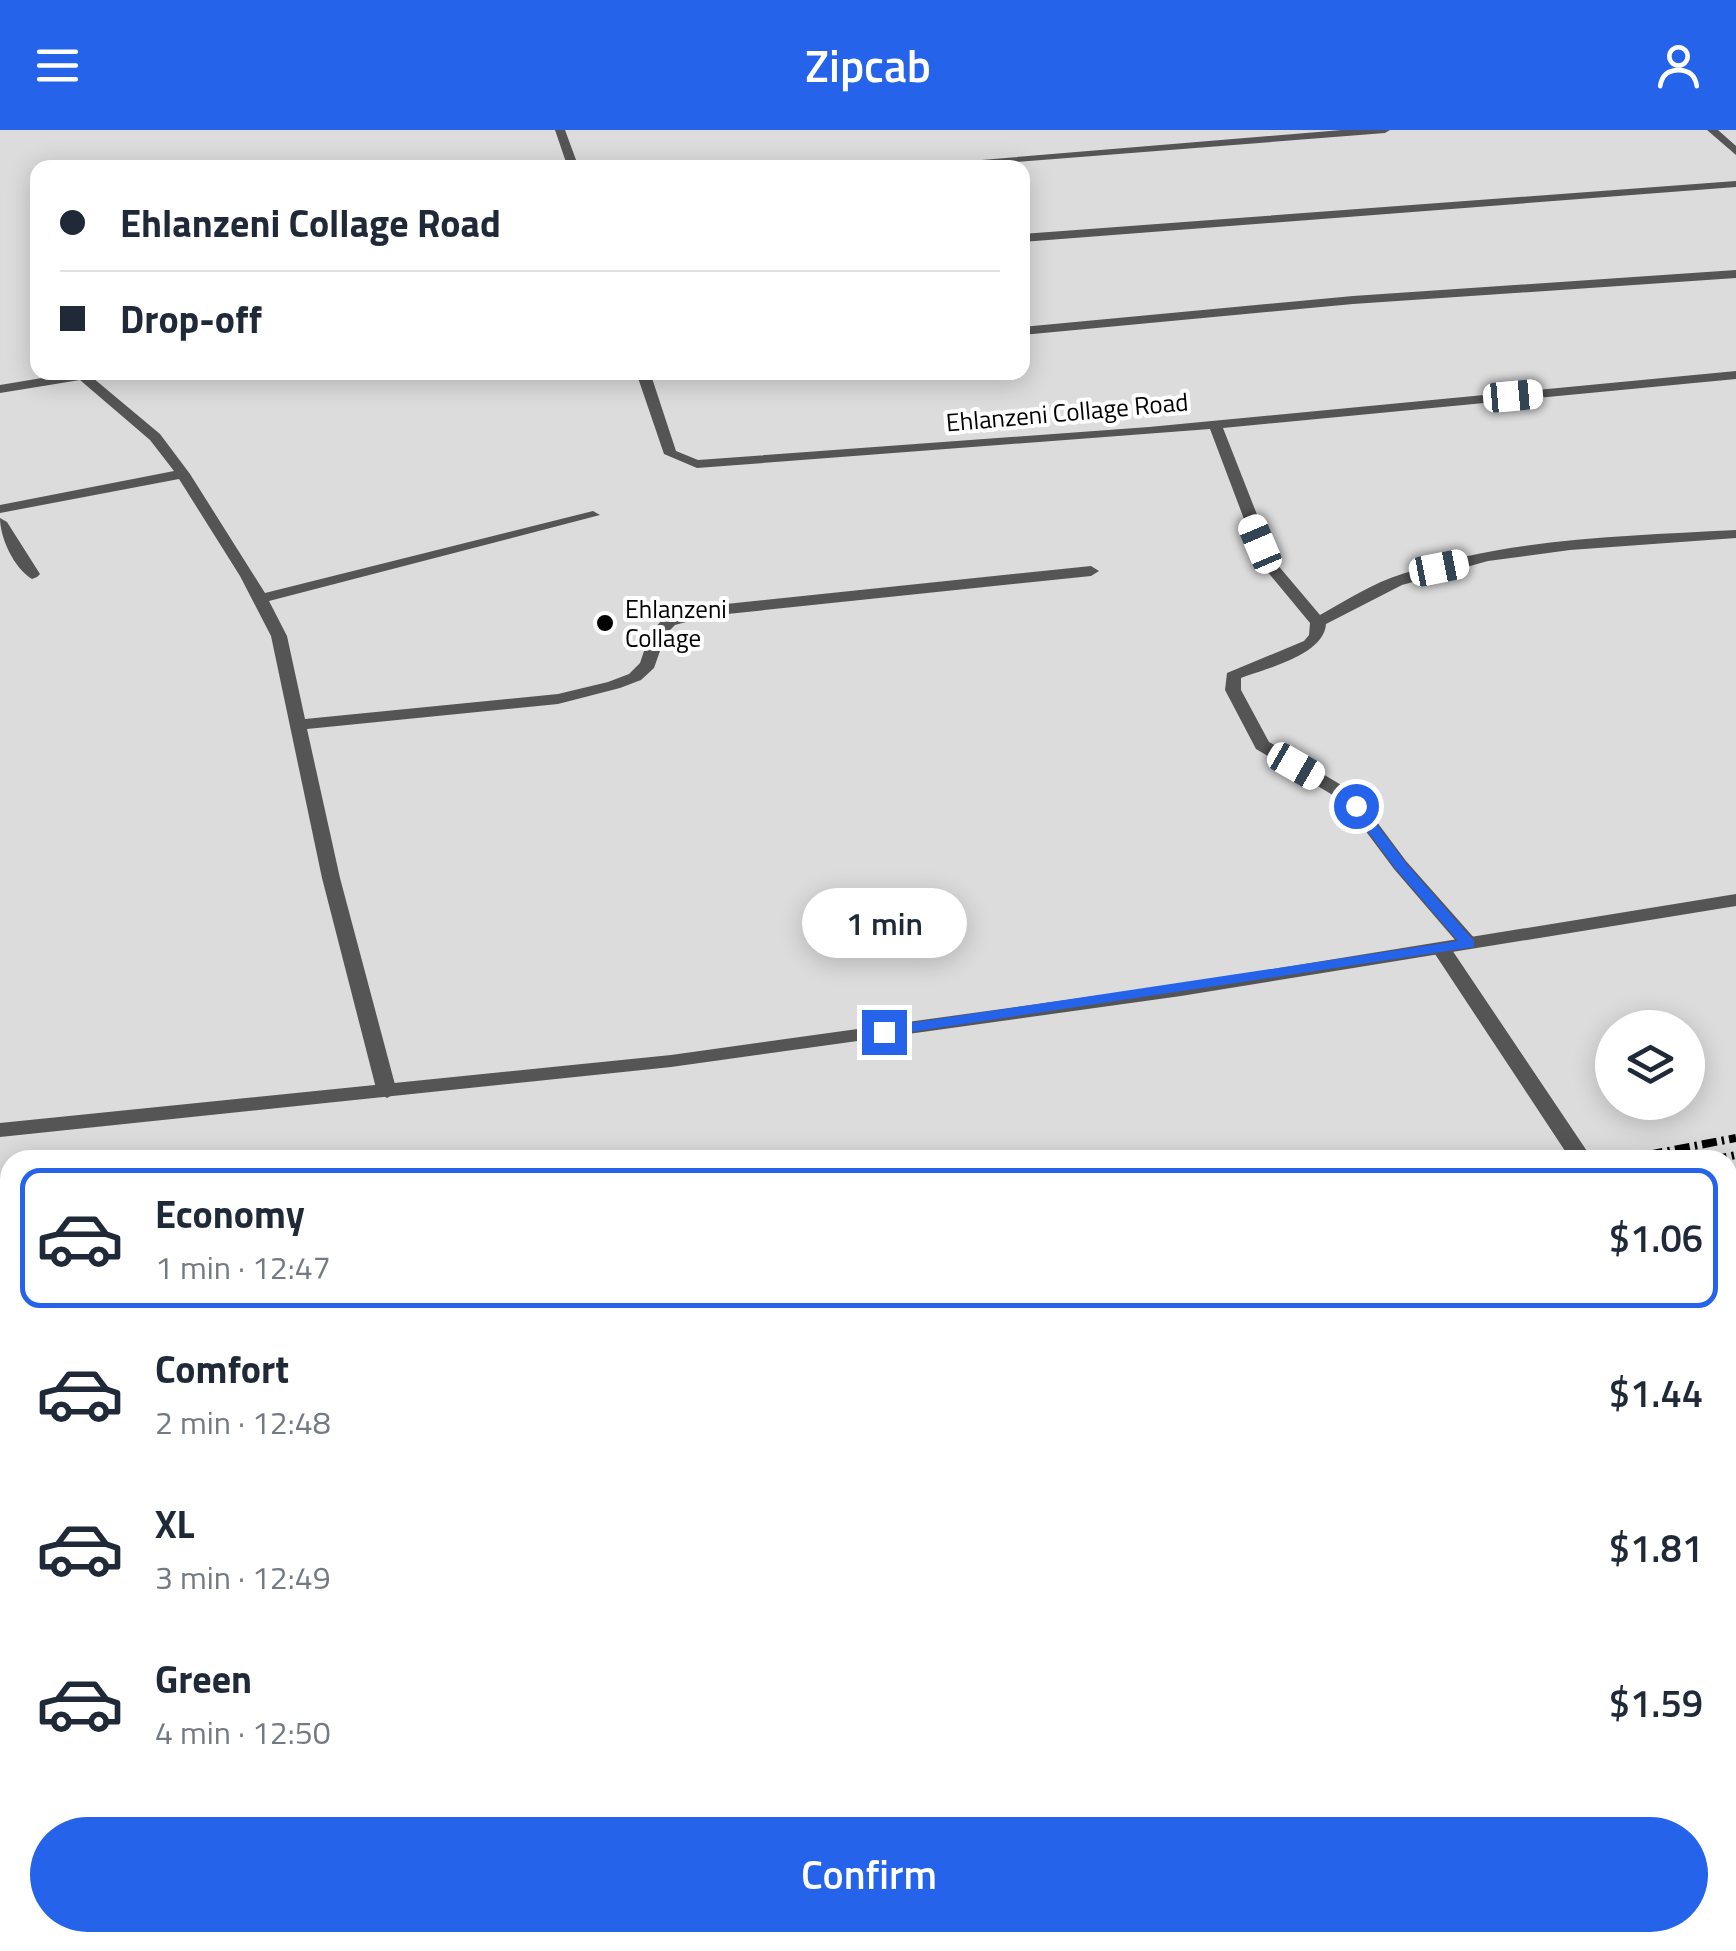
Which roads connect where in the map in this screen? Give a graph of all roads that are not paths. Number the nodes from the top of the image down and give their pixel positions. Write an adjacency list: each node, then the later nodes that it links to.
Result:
1 (560, 130): 5 (street)
2 (1385, 130): 6 (street)
3 (1712, 130): 4 (street)
4 (1736, 152)
5 (571, 160)
6 (994, 160)
7 (1736, 184): 8 (street)
8 (1030, 237)
9 (1736, 274): 10 (street)
10 (1030, 330)
11 (1736, 375): 16 (street)
12 (63, 380): 15 (street)
13 (88, 380): 17 (street)
14 (645, 380): 16 (street, Ehlanzeni Collage Road)
15 (0, 389)
16 (1216, 424): 25 (street, Ehlanzeni Collage Road)
17 (183, 474): 18 (street); 24 (street)
18 (0, 508)
19 (592, 515): 24 (street)
20 (0, 522): 23 (street)
21 (1736, 534): 25 (street)
22 (1091, 571): 26 (street)
23 (32, 574)
24 (260, 599): 26 (street)
25 (1318, 622): 28 (street)
26 (297, 724): 30 (street)
27 (1736, 900): 28 (street)
28 (1468, 944): 29 (street)
29 (1440, 948): 30 (street); 32 (street)
30 (388, 1092): 31 (street)
31 (0, 1130)
32 (1576, 1150)

